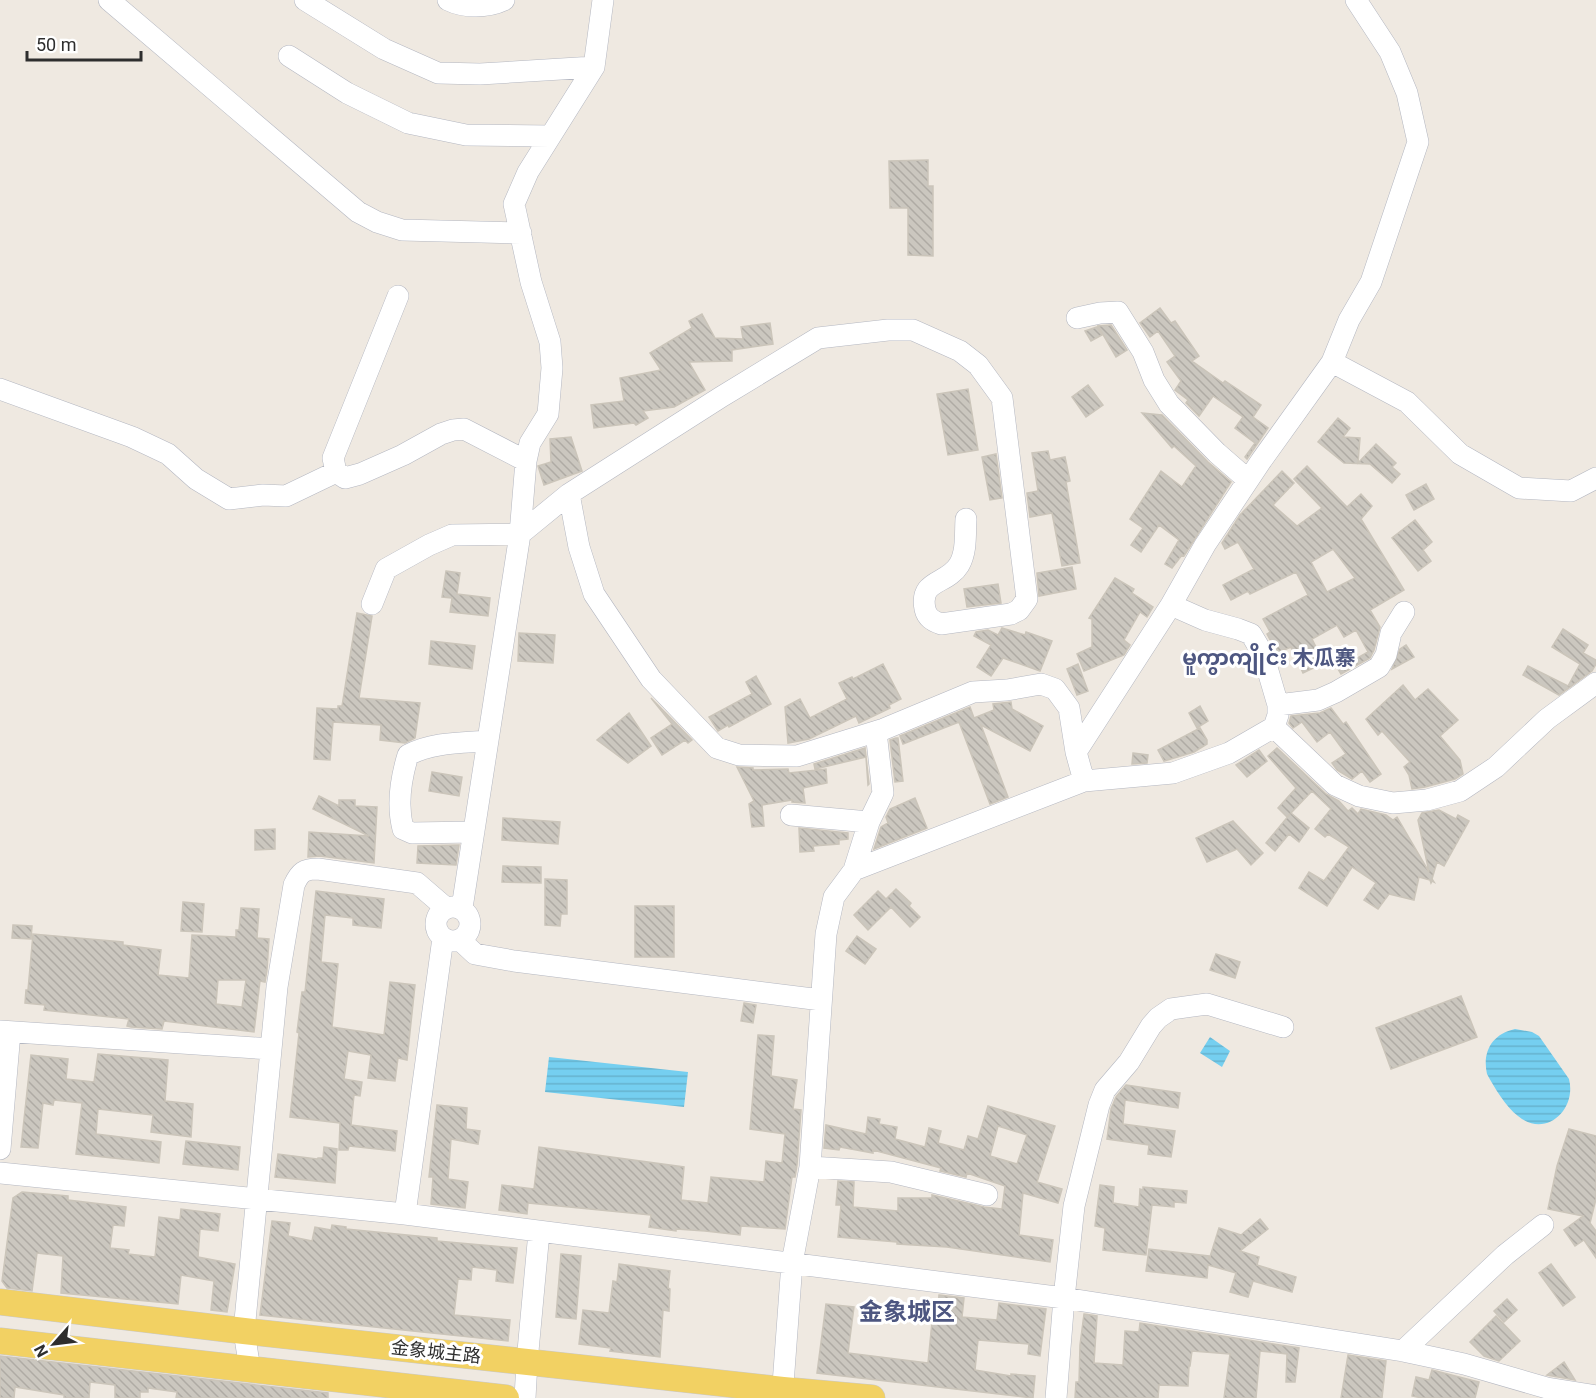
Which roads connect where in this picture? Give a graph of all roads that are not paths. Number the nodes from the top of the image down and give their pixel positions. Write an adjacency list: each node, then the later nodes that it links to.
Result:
1 (109, 0): 10 (street)
2 (305, 0): 8 (street)
3 (448, 0): 4 (street)
4 (504, 0)
5 (603, 0): 8 (street)
6 (1356, 0): 13 (street)
7 (289, 56): 9 (street)
8 (594, 67): 9 (street)
9 (550, 136): 10 (street)
10 (520, 232): 15 (street)
11 (398, 296): 16 (street)
12 (1077, 318): 18 (street)
13 (1332, 362): 17 (street); 18 (street)
14 (0, 389): 16 (street)
15 (526, 461): 16 (street); 21 (street)
16 (336, 472)
17 (1596, 478)
18 (1248, 480): 23 (street)
19 (570, 494): 20 (street); 21 (street); 28 (street)
20 (966, 519)
21 (520, 534): 22 (street); 29 (street)
22 (372, 604)
23 (1171, 605): 26 (street); 30 (street)
24 (1404, 612): 26 (street)
25 (1596, 683): 27 (street)
26 (1278, 705): 27 (street)
27 (1274, 727): 31 (street)
28 (876, 732): 30 (street); 33 (street)
29 (488, 741): 34 (street); 34 (street)
30 (1076, 752): 31 (street)
31 (1084, 781): 35 (street)
32 (791, 815): 33 (street)
33 (869, 822): 35 (street)
34 (474, 832): 36 (street)
35 (854, 870): 38 (street)
36 (454, 908): 37 (street); 37 (street); 41 (street)
37 (452, 939): 38 (street); 47 (street)
38 (821, 1000): 43 (street)
39 (1283, 1027): 51 (street)
40 (5, 1032): 41 (street); 42 (street)
41 (271, 1049): 46 (street)
42 (0, 1149)
43 (810, 1167): 45 (street); 50 (street)
44 (0, 1173): 46 (street)
45 (987, 1195)
46 (257, 1198): 47 (street); 53 (street)
47 (405, 1214): 49 (street)
48 (1544, 1226): 55 (street)
49 (539, 1232): 50 (street); 56 (street)
50 (792, 1263): 51 (street); 58 (street)
51 (1064, 1298): 55 (street); 63 (street)
52 (0, 1302): 53 (main road, 金象城主路)
53 (244, 1331): 56 (main road, 金象城主路); 57 (street)
54 (0, 1341): 57 (main road)
55 (1403, 1351): 59 (street)
56 (527, 1362): 58 (main road, 金象城主路); 61 (street)
57 (250, 1370): 60 (main road)
58 (782, 1394): 62 (main road, 金象城主路)
59 (1596, 1396)
60 (505, 1398)
61 (525, 1398)
62 (872, 1398)
63 (1056, 1398)

